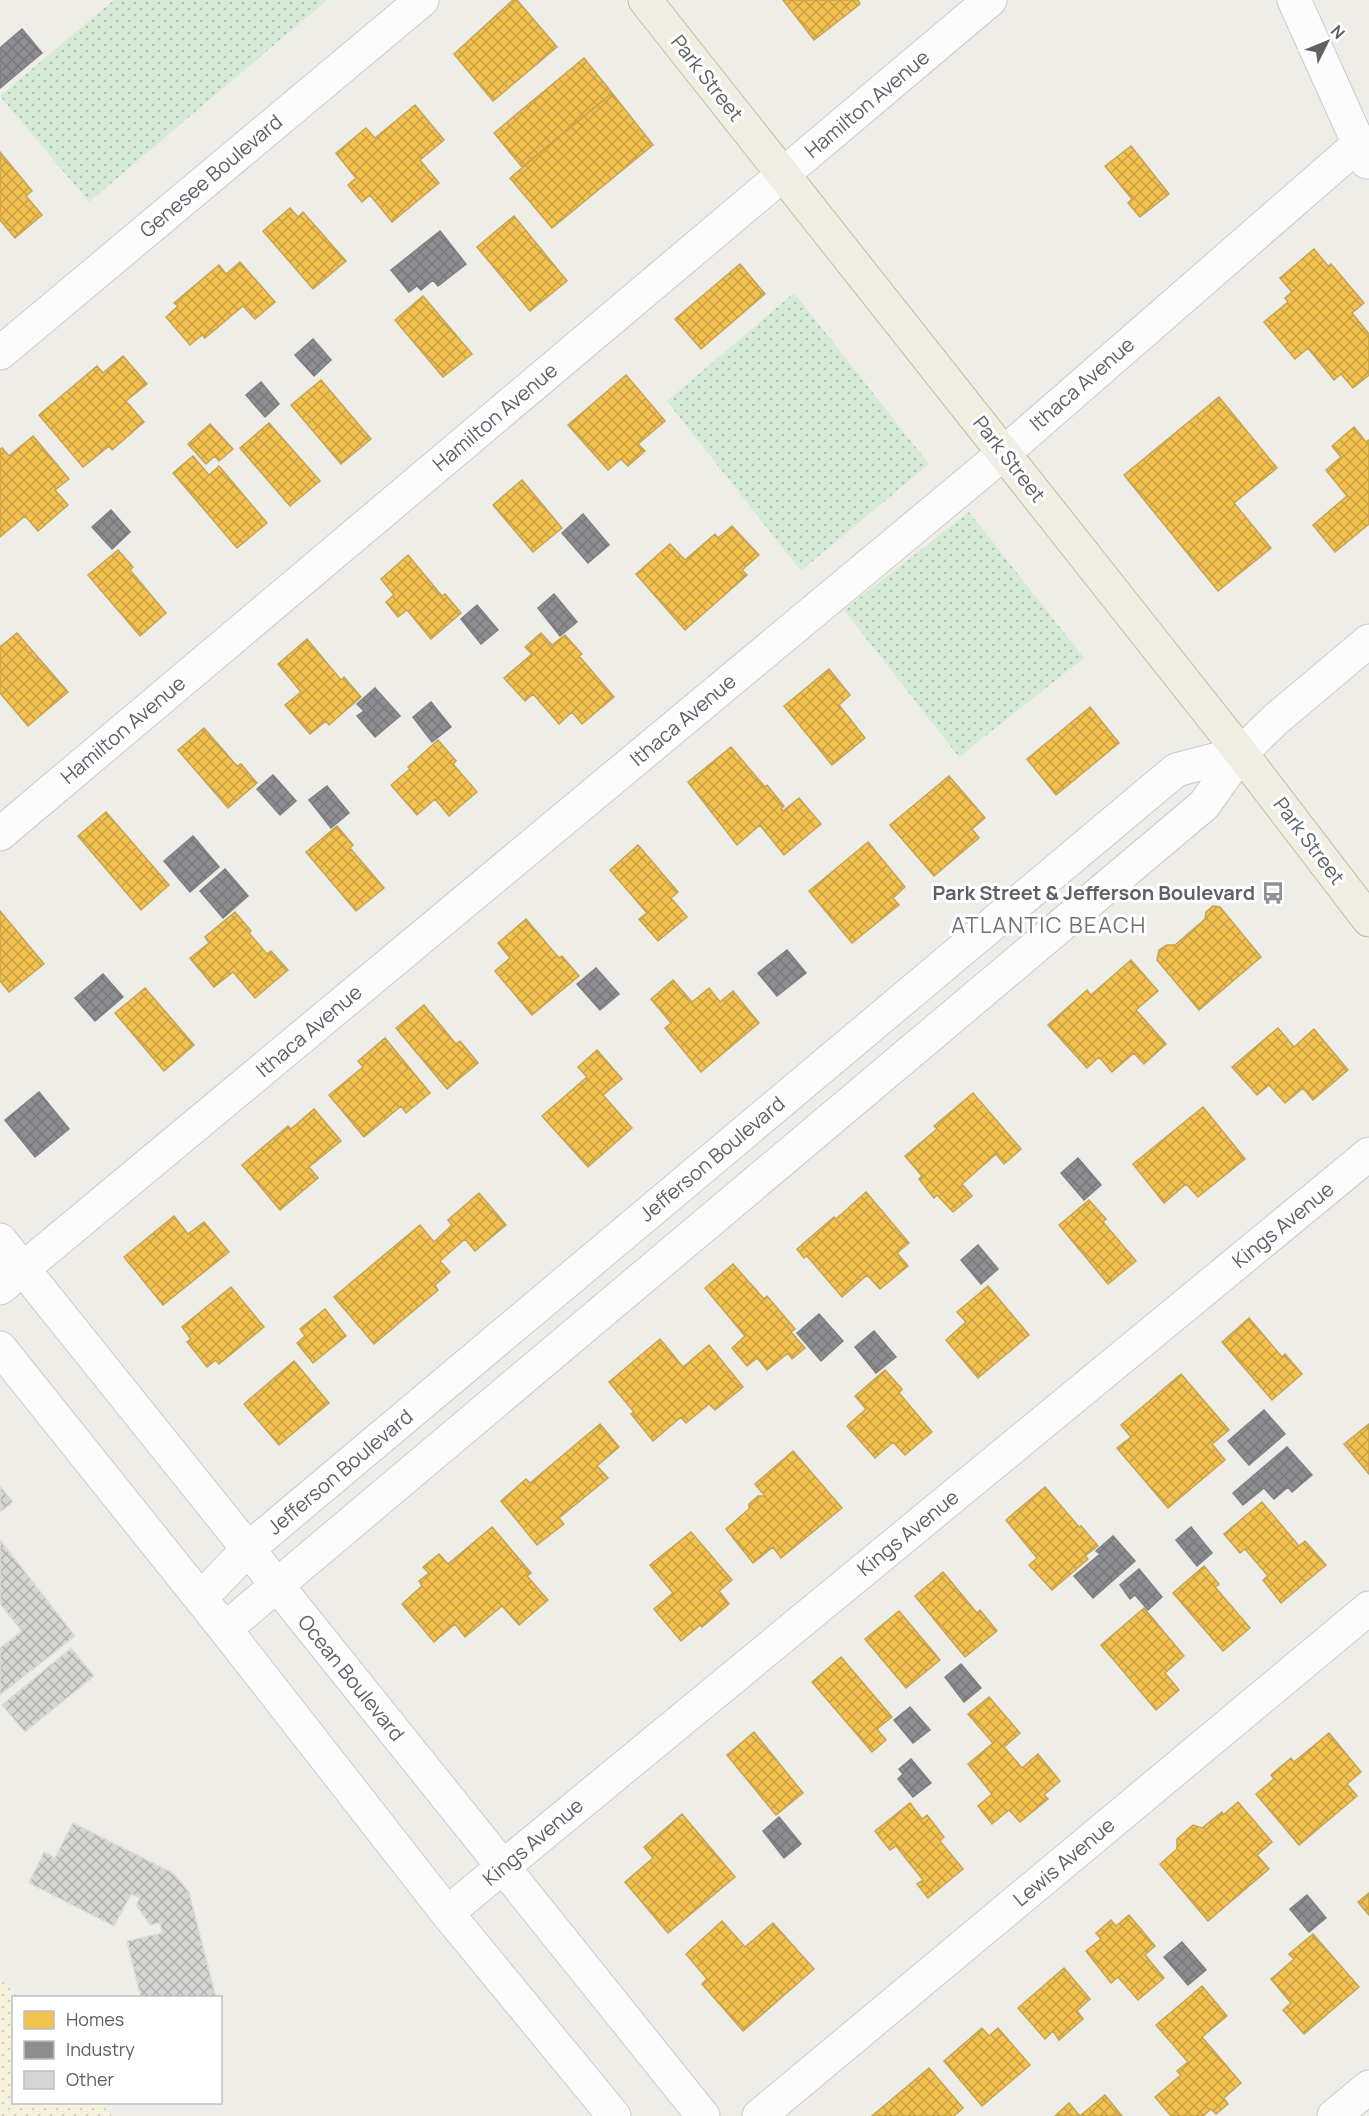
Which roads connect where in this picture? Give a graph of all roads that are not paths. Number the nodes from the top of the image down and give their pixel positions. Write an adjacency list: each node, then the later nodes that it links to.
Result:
1 (422, 0): 7 (street, Genesee Boulevard)
2 (645, 0): 6 (highway, Park Street)
3 (990, 0): 6 (street, Hamilton Avenue)
4 (1294, 0): 5 (street)
5 (1364, 155): 8 (street, Ithaca Avenue)
6 (783, 174): 8 (highway, Park Street); 11 (street, Hamilton Avenue)
7 (0, 353)
8 (1004, 453): 10 (highway, Park Street); 15 (street, Ithaca Avenue)
9 (1369, 641): 10 (street, Jefferson Boulevard)
10 (1241, 753): 12 (highway, Park Street); 17 (street, Jefferson Boulevard); 18 (street, Jefferson Boulevard)
11 (0, 834)
12 (1369, 920)
13 (1369, 1154): 22 (street, Kings Avenue)
14 (0, 1240): 15 (street, Ocean Boulevard)
15 (12, 1279): 17 (street, Ocean Boulevard)
16 (0, 1348): 19 (street)
17 (248, 1549): 18 (street, Ocean Boulevard); 19 (street, Jefferson Boulevard)
18 (276, 1585): 21 (street, Jefferson Boulevard); 22 (street, Ocean Boulevard)
19 (201, 1598): 21 (street)
20 (1369, 1608): 27 (street, Lewis Avenue)
21 (225, 1629): 23 (street)
22 (503, 1867): 23 (street, Kings Avenue); 26 (street, Ocean Boulevard)
23 (447, 1913): 25 (street)
24 (1369, 2087): 28 (street)
25 (614, 2116)
26 (703, 2116)
27 (759, 2116)
28 (1334, 2116)

